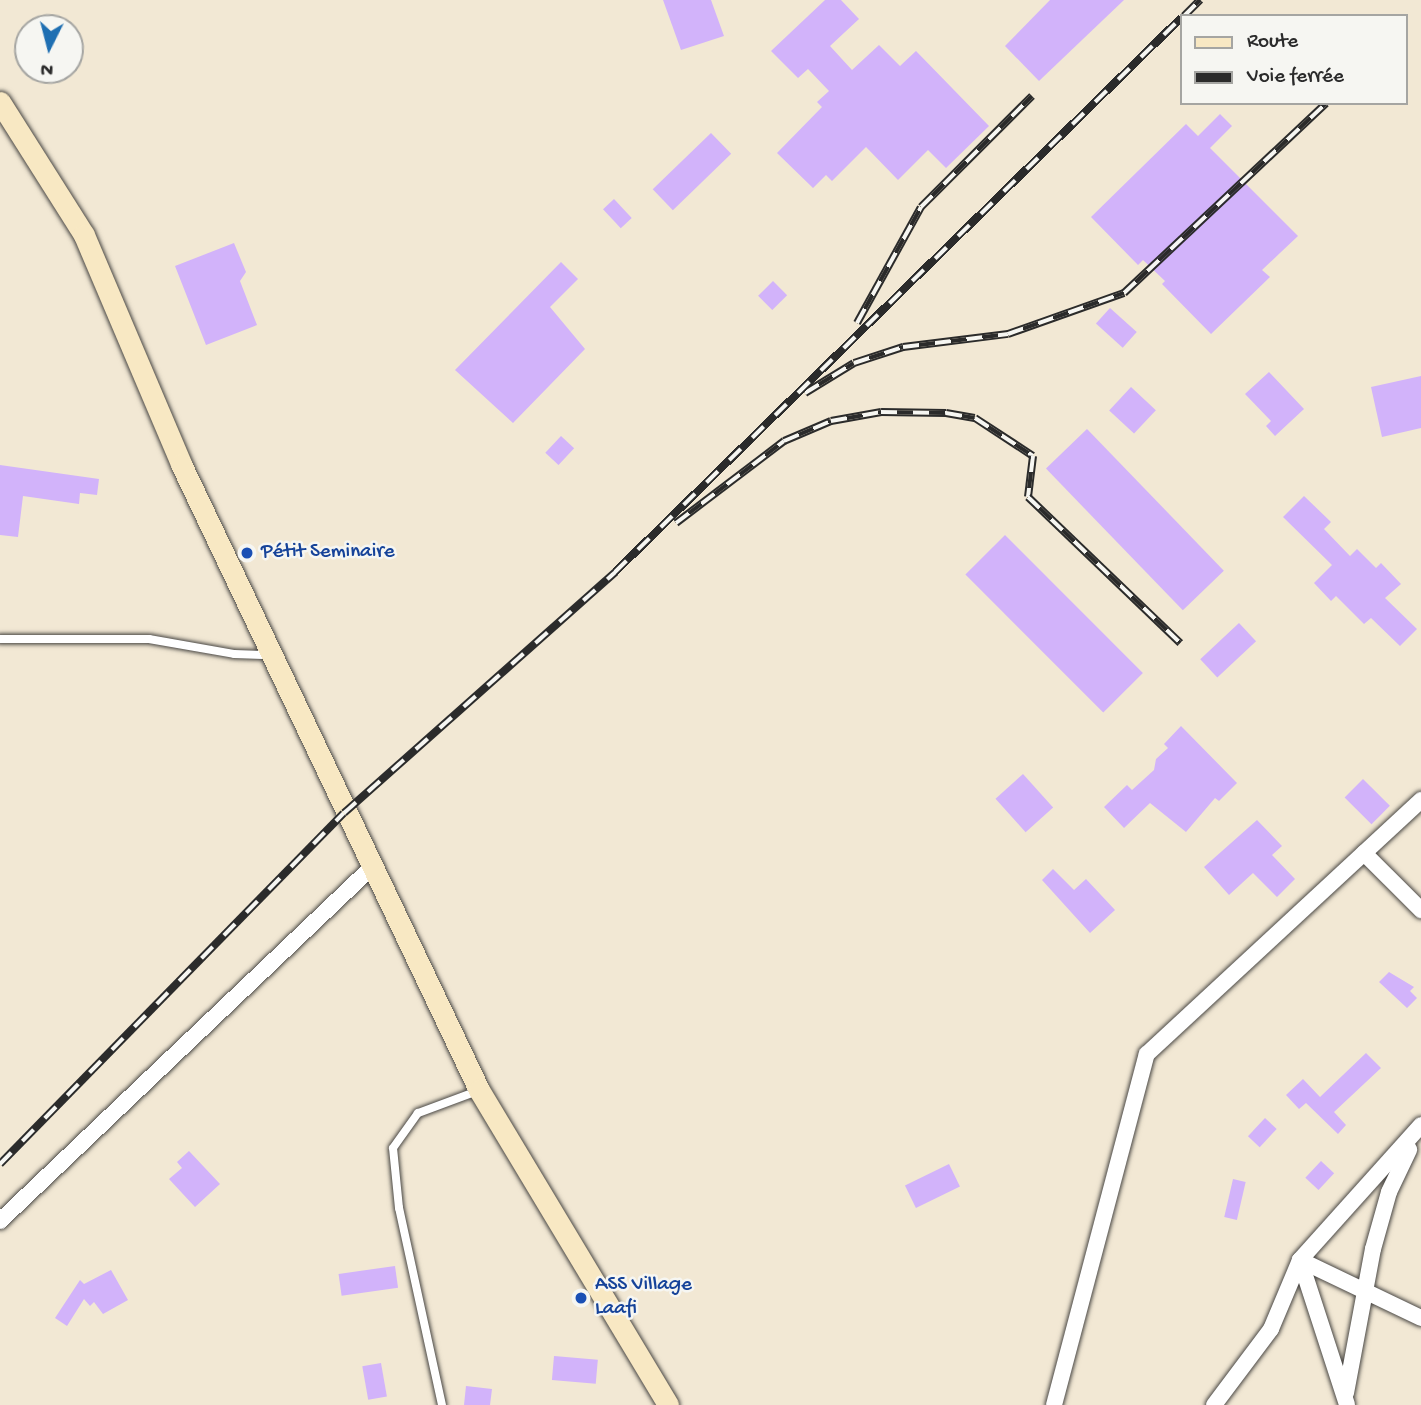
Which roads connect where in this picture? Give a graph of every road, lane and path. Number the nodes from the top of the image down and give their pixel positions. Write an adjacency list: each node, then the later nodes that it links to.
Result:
1 (0, 102): 3 (street)
2 (0, 639): 3 (lane)
3 (272, 655): 6 (street)
4 (1421, 800): 5 (street)
5 (1364, 853): 7 (street); 17 (street)
6 (373, 866): 8 (street); 10 (street)
7 (1421, 910)
8 (479, 1090): 15 (lane); 16 (street)
9 (1421, 1128): 11 (street); 12 (street)
10 (0, 1221)
11 (1300, 1260): 12 (street); 14 (street); 18 (street)
12 (1365, 1287): 13 (street); 14 (street)
13 (1421, 1318)
14 (1347, 1399)
15 (442, 1405)
16 (668, 1405)
17 (1054, 1405)
18 (1213, 1405)

